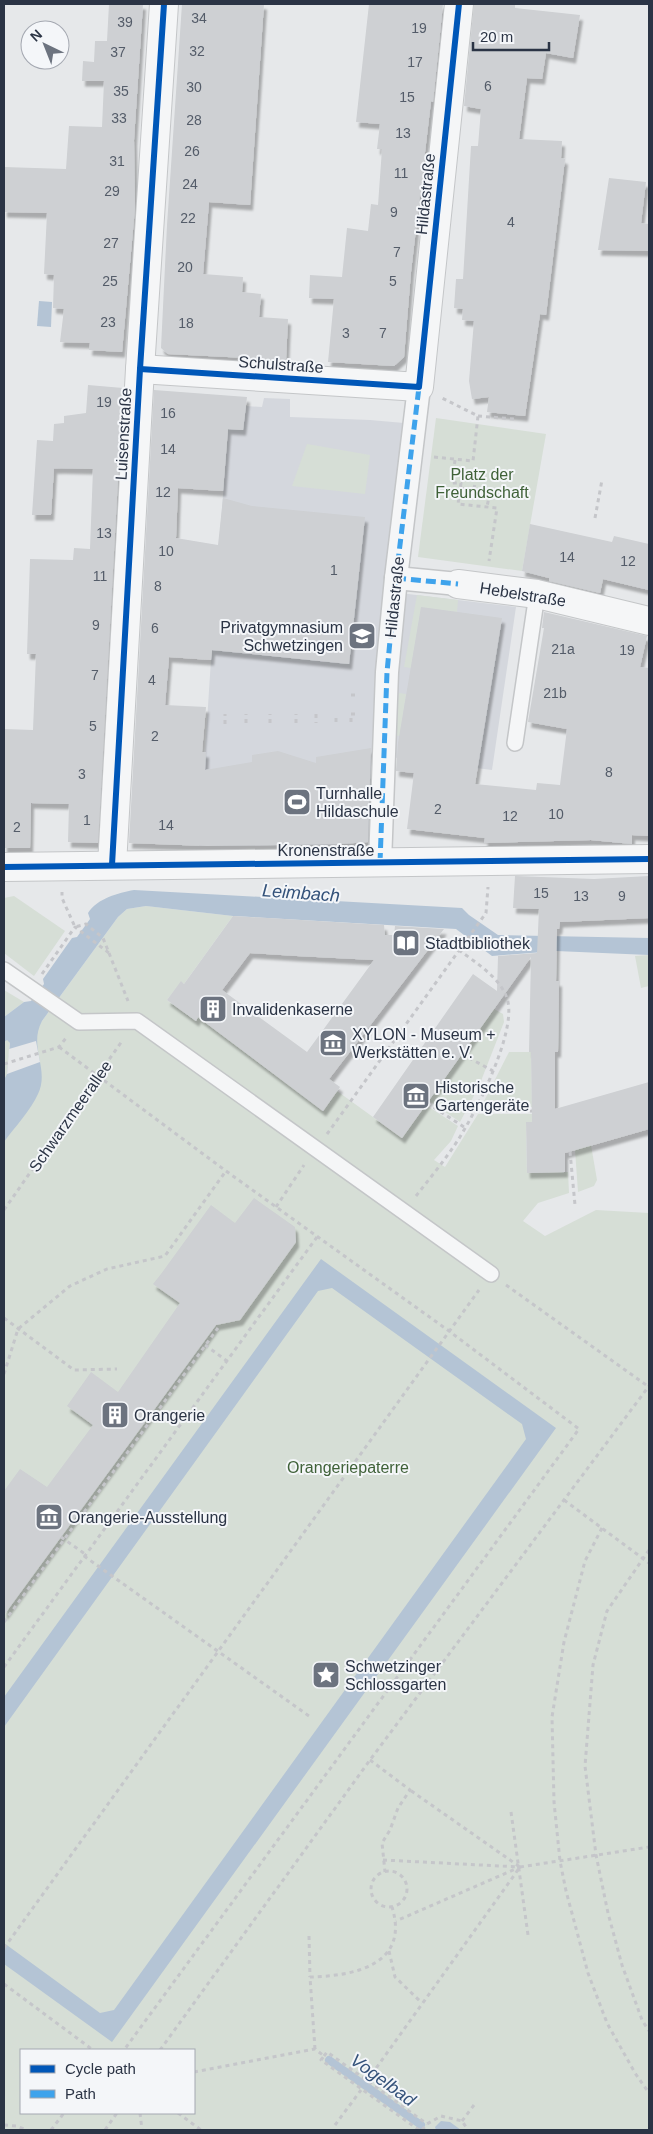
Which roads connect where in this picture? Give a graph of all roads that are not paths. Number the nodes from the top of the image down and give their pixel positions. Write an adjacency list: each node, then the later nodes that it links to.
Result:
1 (164, 4): 3 (street, Luisenstraße)
2 (459, 4): 4 (street, Hildastraße)
3 (140, 369): 4 (street, Schulstraße); 12 (street, Luisenstraße)
4 (419, 387): 5 (street, Hildastraße)
5 (396, 578): 6 (street, Hebelstraße); 11 (street, Hildastraße)
6 (458, 584): 7 (street, Hebelstraße)
7 (537, 594): 8 (street, Hebelstraße); 9 (lane)
8 (649, 621)
9 (515, 743)
10 (649, 859): 11 (street, Kronenstraße)
11 (380, 863): 12 (street, Kronenstraße)
12 (112, 865): 13 (street, Kronenstraße)
13 (4, 867)
14 (4, 970): 15 (lane)
15 (491, 1274)

